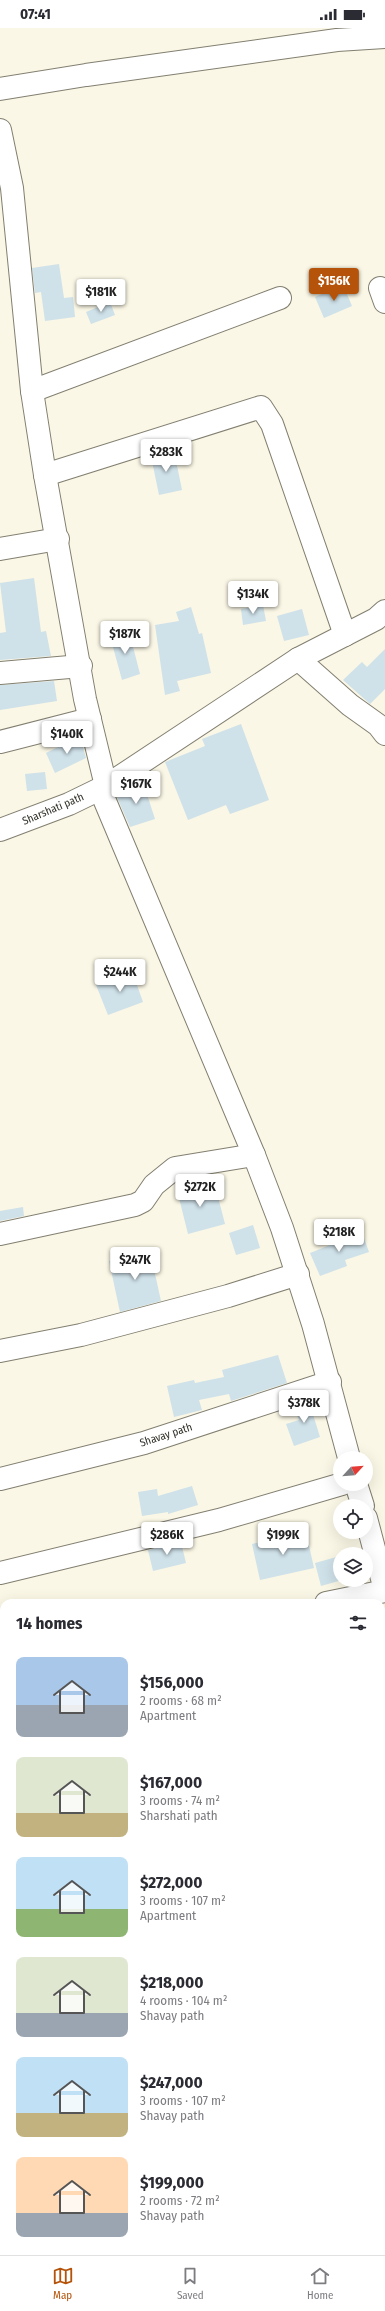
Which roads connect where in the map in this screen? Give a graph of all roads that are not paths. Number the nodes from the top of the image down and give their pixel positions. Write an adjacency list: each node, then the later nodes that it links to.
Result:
1 (385, 37): 2 (street)
2 (0, 88)
3 (0, 130): 4 (street)
4 (7, 219): 6 (street)
5 (280, 298): 6 (street)
6 (32, 391): 7 (street)
7 (45, 475): 8 (street); 11 (street)
8 (58, 539): 9 (street); 13 (street)
9 (0, 549)
10 (382, 619): 11 (street, Sharshati path)
11 (345, 635): 12 (street, Sharshati path)
12 (298, 659): 16 (street); 18 (street, Sharshati path)
13 (81, 666): 14 (street); 15 (street)
14 (0, 673)
15 (90, 719): 17 (street); 18 (street)
16 (385, 734)
17 (0, 742)
18 (106, 786): 19 (street, Sharshati path); 20 (street)
19 (0, 830)
20 (254, 1155): 21 (street); 22 (street)
21 (0, 1234)
22 (298, 1274): 23 (street); 24 (street)
23 (0, 1351)
24 (330, 1382): 25 (street); 26 (street, Shavay path)
25 (347, 1451)
26 (0, 1479)
27 (333, 1487): 29 (street)
28 (372, 1539): 30 (street)
29 (0, 1573)
30 (385, 1590): 31 (street)
31 (344, 1599)

